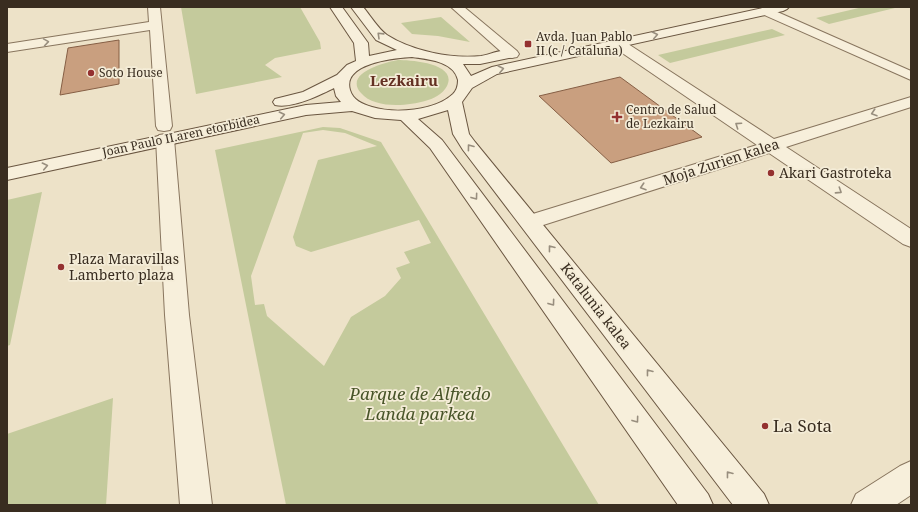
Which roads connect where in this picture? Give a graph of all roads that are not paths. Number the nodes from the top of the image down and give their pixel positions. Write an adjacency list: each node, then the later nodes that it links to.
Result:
1 (154, 7): 8 (street)
2 (336, 7): 16 (street)
3 (357, 7): 13 (street, one-way to 3)
4 (457, 7): 14 (street)
5 (734, 7): 10 (street)
6 (783, 7): 7 (street)
7 (766, 11): 9 (street, one-way to 7); 17 (street)
8 (156, 25): 11 (street, one-way to 8); 23 (street)
9 (617, 44): 19 (street, one-way to 9); 24 (street, one-way to 9)
10 (542, 47)
11 (7, 48)
12 (527, 50): 14 (street)
13 (412, 53): 15 (street); 16 (street, Joan Paulo II.aren etorbidea)
14 (512, 54): 15 (street)
15 (443, 59): 19 (street, Katalunia kalea)
16 (363, 62): 18 (street, Joan Paulo II.aren etorbidea)
17 (911, 76)
18 (343, 78): 21 (street); 23 (street, Joan Paulo II.aren etorbidea)
19 (460, 93): 22 (street); 27 (street, Katalunia kalea, one-way to 19)
20 (911, 102): 24 (street, Moja Zurien kalea, one-way to 24)
21 (356, 106): 22 (street); 23 (street, Joan Paulo II.aren etorbidea, one-way to 21)
22 (405, 115): 31 (street, one-way to 31)
23 (164, 133): 25 (street, Joan Paulo II.aren etorbidea); 26 (street, Joan Paulo II.aren etorbidea, one-way to 23); 30 (street)
24 (771, 146): 27 (street, Moja Zurien kalea, one-way to 27); 28 (street, one-way to 28)
25 (7, 159)
26 (7, 174)
27 (530, 222): 32 (street, Katalunia kalea, one-way to 27)
28 (911, 239)
29 (911, 477): 33 (street)
30 (196, 505)
31 (697, 505)
32 (753, 505)
33 (867, 505)

